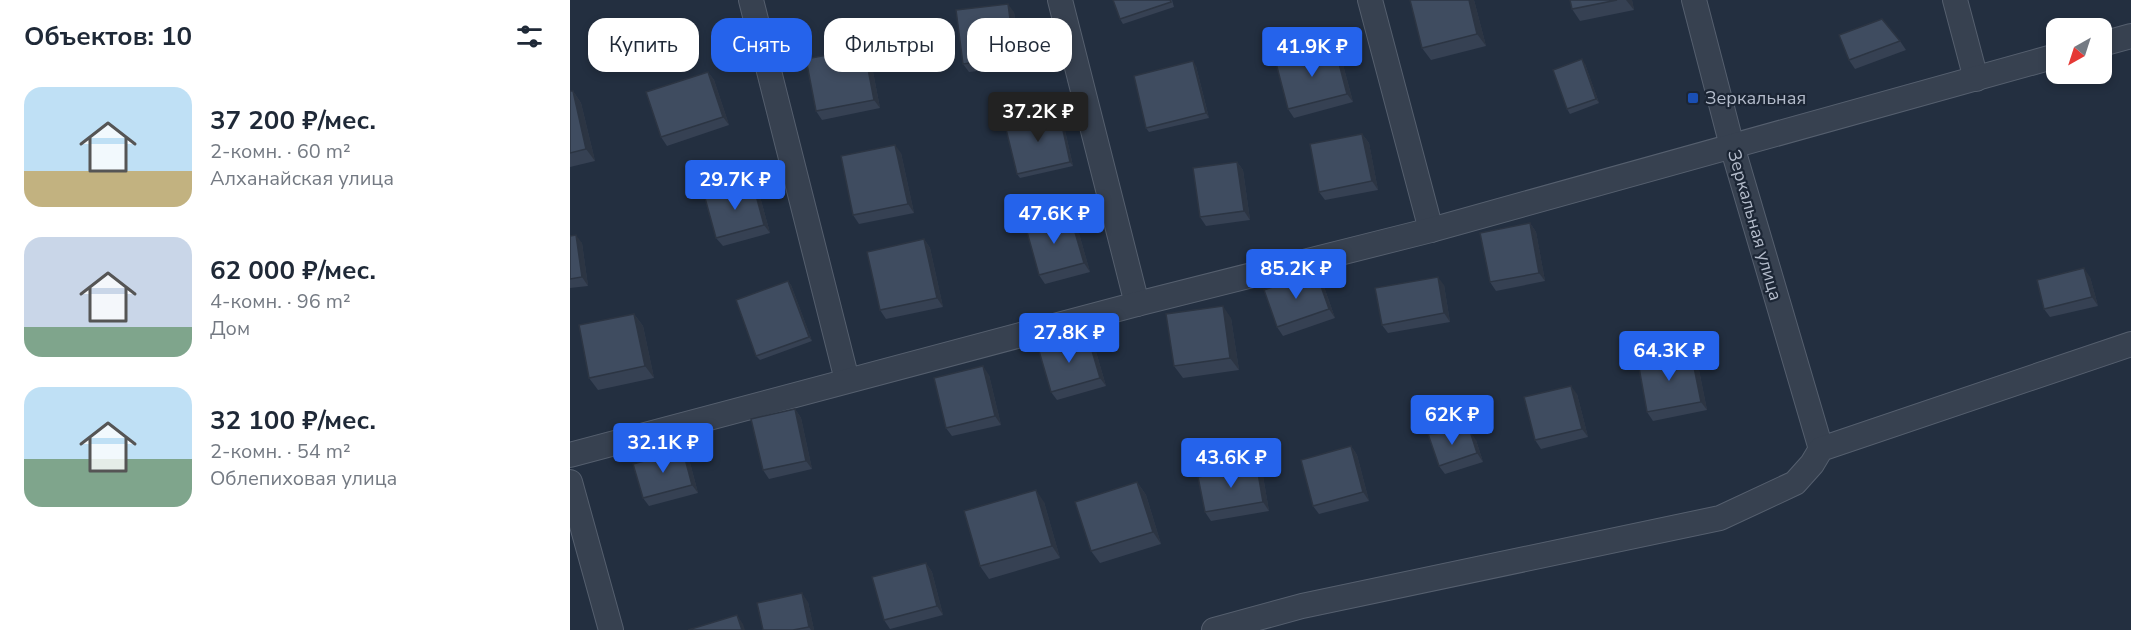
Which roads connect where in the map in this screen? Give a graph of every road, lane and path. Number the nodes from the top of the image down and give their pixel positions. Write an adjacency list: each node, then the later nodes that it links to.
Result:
1 (751, 0): 14 (street)
2 (1060, 0): 12 (street)
3 (1370, 0): 11 (street)
4 (1694, 0): 10 (street, Зеркальная улица)
5 (1954, 0): 9 (street)
6 (2131, 36): 7 (street)
7 (2112, 41)
8 (2046, 59): 9 (street)
9 (1976, 79): 10 (street)
10 (1731, 146): 11 (street); 15 (street, Зеркальная улица)
11 (1431, 230): 12 (street)
12 (1137, 304): 14 (street)
13 (2131, 344): 15 (street)
14 (847, 380): 16 (street)
15 (1821, 449): 19 (street)
16 (570, 455)
17 (570, 482): 18 (street)
18 (611, 630)
19 (1214, 630)

